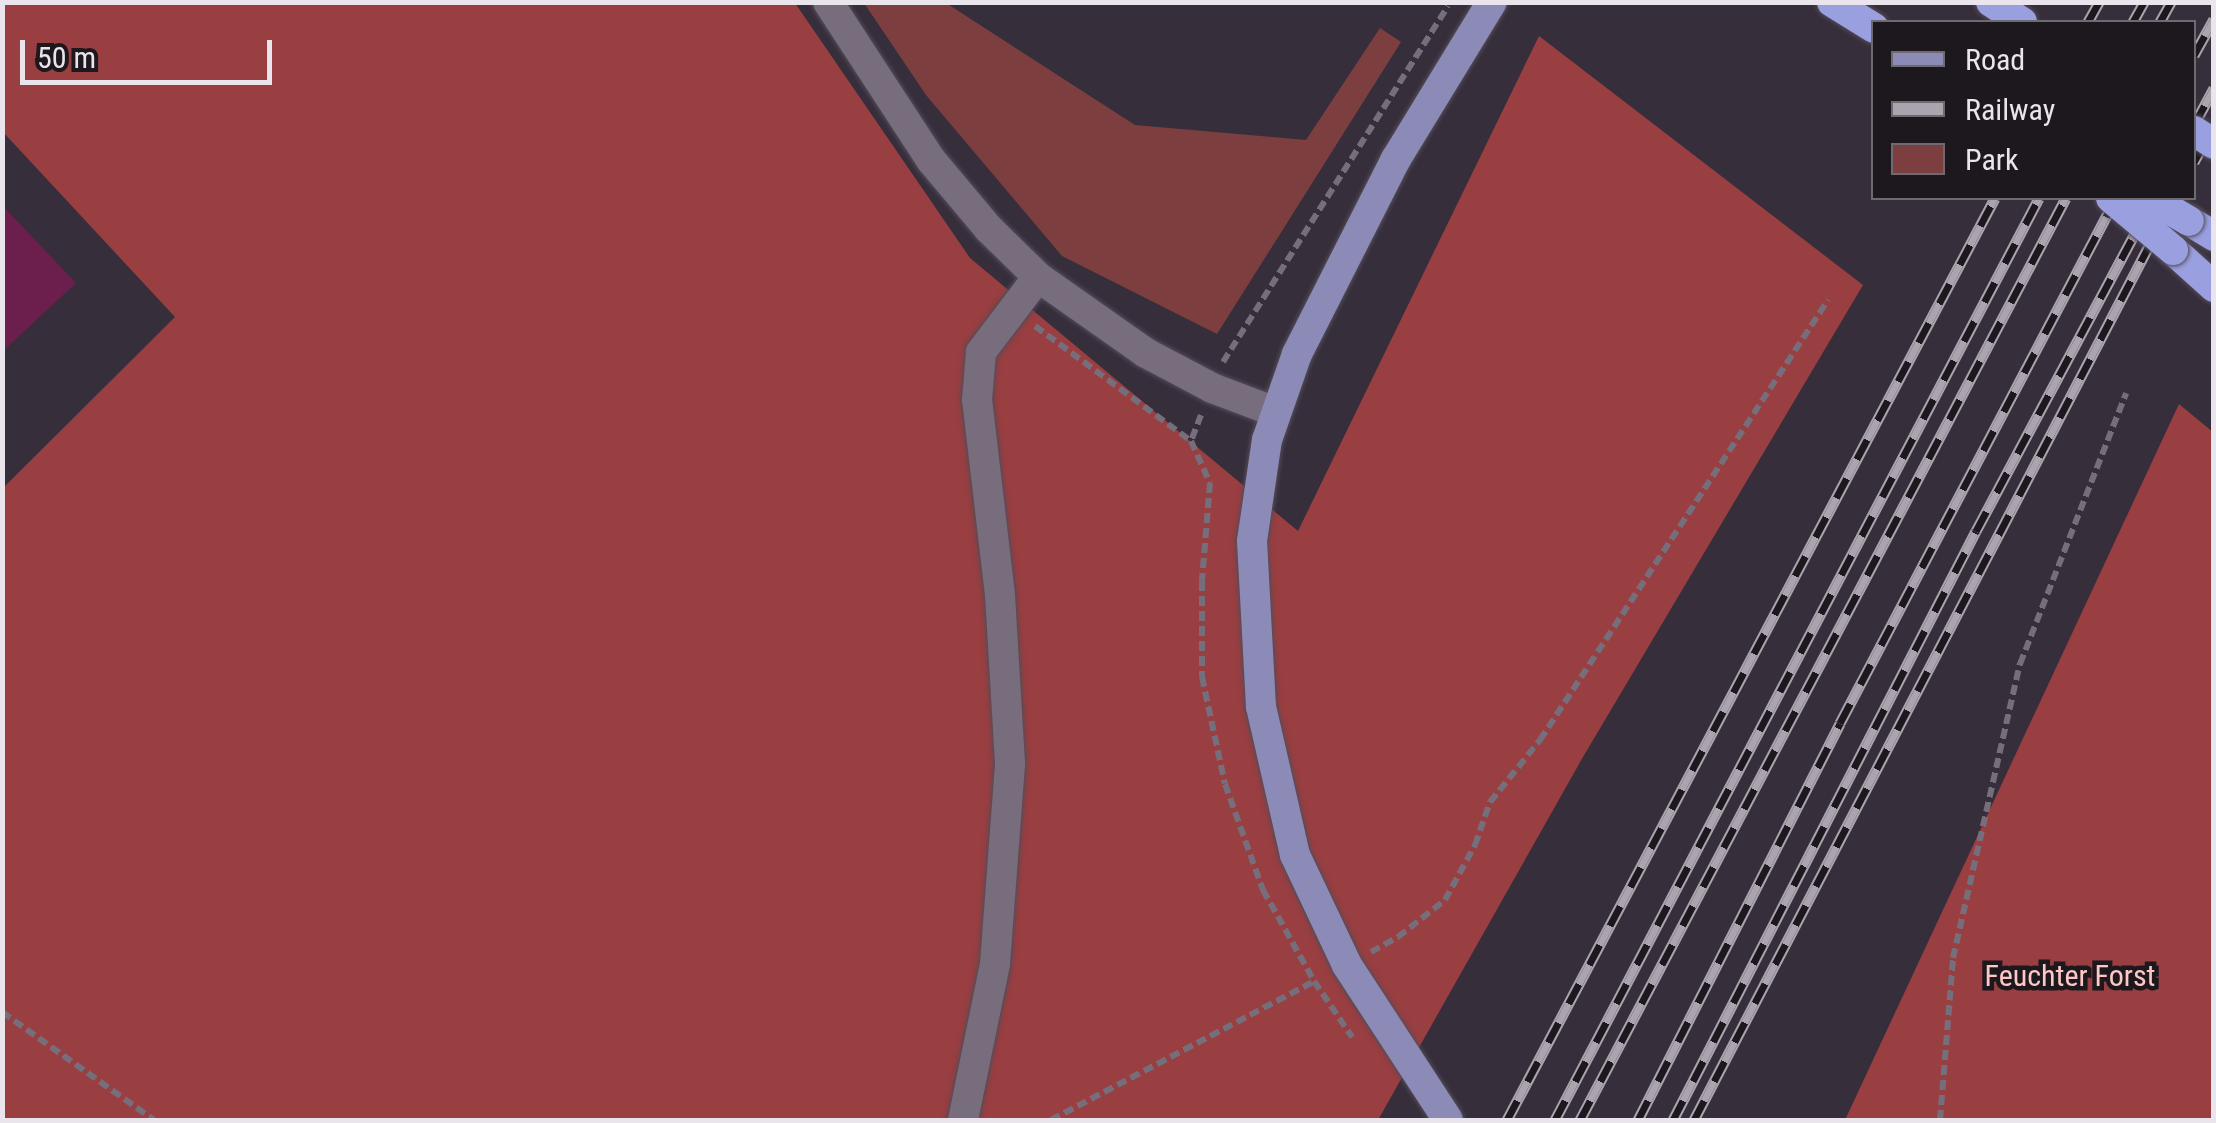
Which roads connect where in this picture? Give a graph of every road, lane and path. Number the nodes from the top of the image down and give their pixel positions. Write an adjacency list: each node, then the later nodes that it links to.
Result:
1 (828, 2): 10 (street)
2 (1492, 2): 15 (main road)
3 (1832, 2): 6 (highway)
4 (1991, 2): 5 (highway)
5 (2019, 20)
6 (1871, 26)
7 (2113, 200): 11 (highway, bridge)
8 (2153, 200): 9 (highway, bridge)
9 (2201, 229)
10 (1038, 276): 13 (street); 15 (street)
11 (2214, 286)
12 (1828, 300): 17 (path)
13 (1013, 310): 16 (path); 20 (street)
14 (2126, 393): 23 (path)
15 (1276, 412): 17 (main road)
16 (1191, 441)
17 (1347, 965): 21 (path); 22 (main road)
18 (2, 1012): 19 (path)
19 (154, 1120)
20 (963, 1120)
21 (1051, 1120)
22 (1448, 1120)
23 (1940, 1120)

